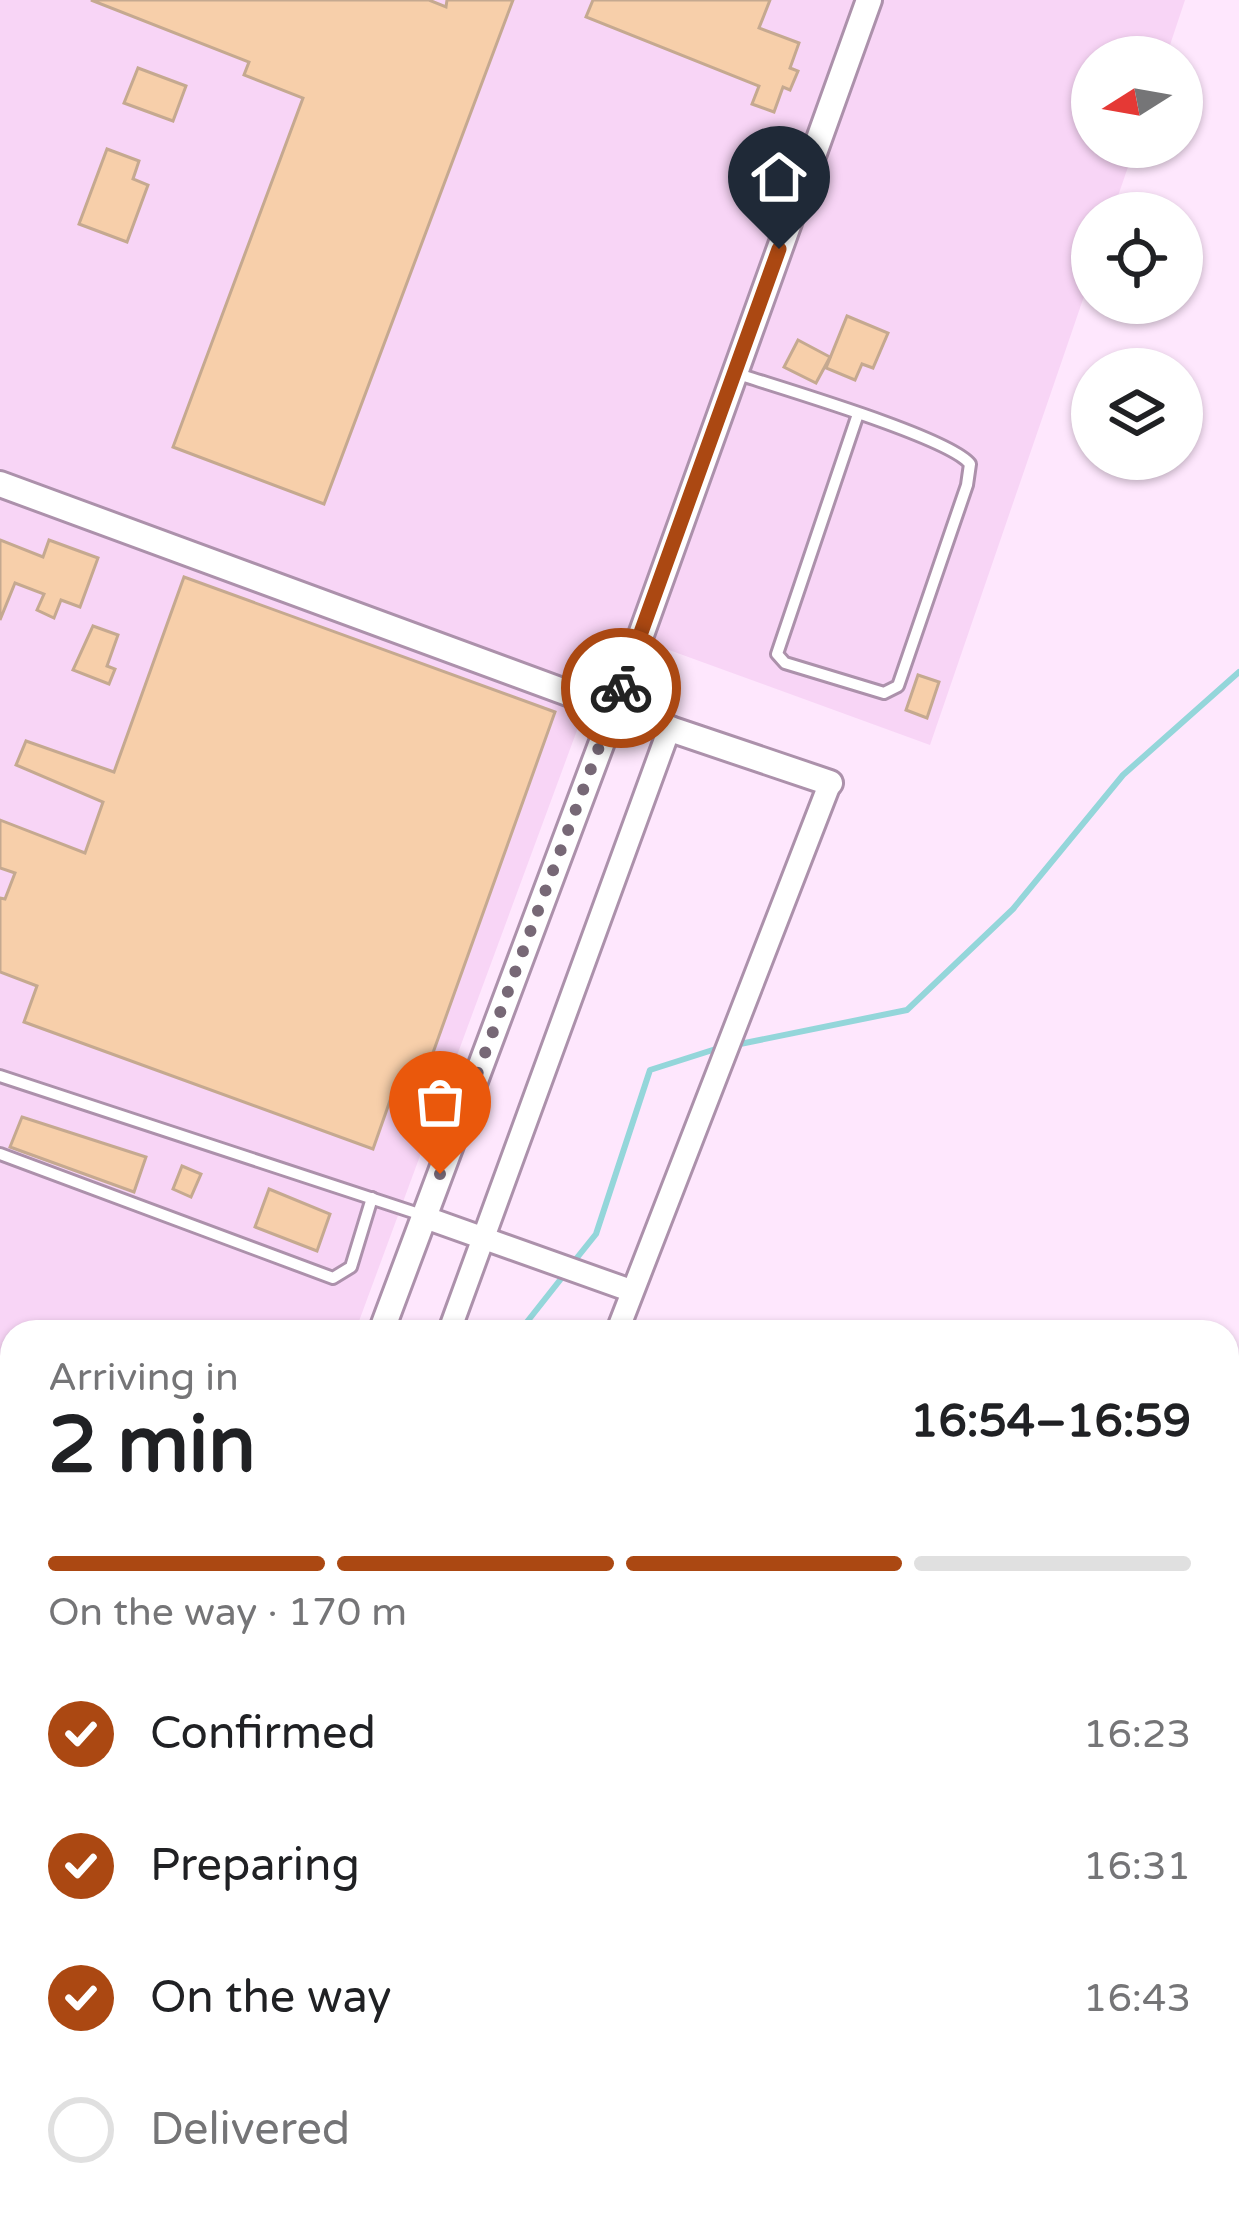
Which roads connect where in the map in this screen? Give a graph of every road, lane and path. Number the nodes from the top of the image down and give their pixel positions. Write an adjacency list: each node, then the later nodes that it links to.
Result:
1 (869, 0): 2 (street)
2 (735, 373): 3 (lane); 5 (street)
3 (858, 414): 3 (lane)
4 (0, 484): 5 (street)
5 (614, 710): 6 (street); 11 (street)
6 (670, 727): 7 (street); 12 (street)
7 (830, 783): 13 (street)
8 (0, 1076): 10 (lane)
9 (0, 1154): 10 (lane)
10 (372, 1198): 11 (lane)
11 (425, 1216): 12 (street); 14 (street)
12 (482, 1240): 13 (street); 15 (street)
13 (632, 1291): 16 (street)
14 (386, 1320)
15 (453, 1320)
16 (621, 1320)

